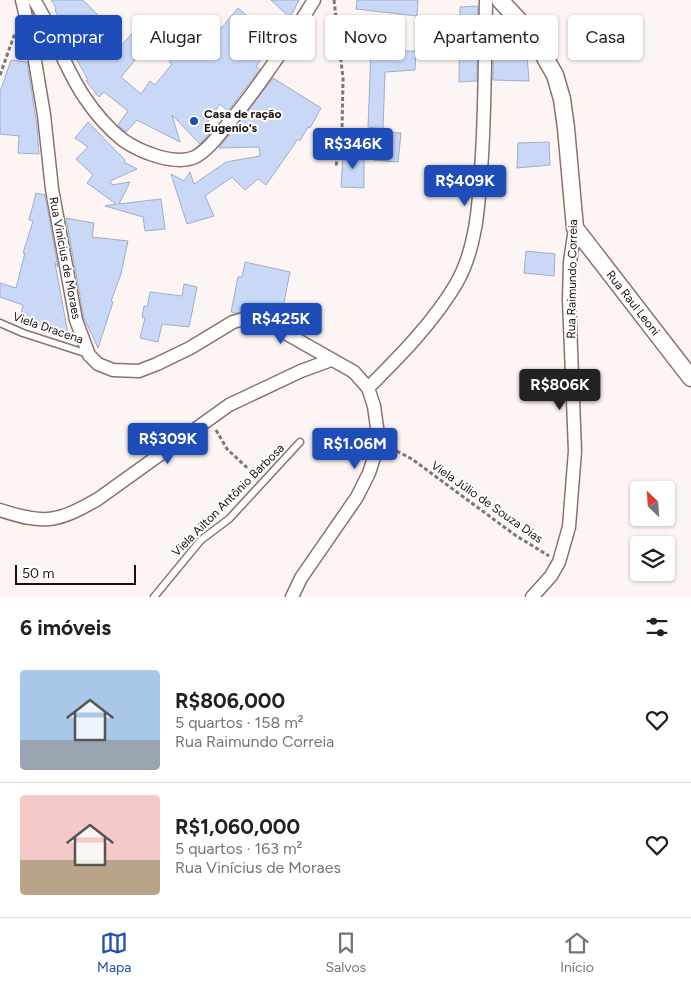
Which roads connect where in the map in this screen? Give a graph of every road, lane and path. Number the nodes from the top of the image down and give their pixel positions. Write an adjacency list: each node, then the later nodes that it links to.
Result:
1 (34, 0): 2 (street)
2 (314, 0)
3 (334, 0): 8 (path)
4 (486, 0): 16 (street)
5 (500, 0): 11 (street, Rua Raimundo Correia)
6 (23, 4): 7 (path); 13 (street, Rua Vinícius de Moraes)
7 (0, 75)
8 (342, 131): 9 (path); 10 (path)
9 (363, 143)
10 (336, 166)
11 (575, 228): 15 (street, Rua Raul Leoni); 22 (street, Rua Raimundo Correia)
12 (0, 323): 13 (lane, Viela Dracena)
13 (89, 354): 14 (street)
14 (331, 360): 16 (street); 17 (street)
15 (691, 378)
16 (368, 388): 19 (street)
17 (209, 418): 20 (path); 21 (street)
18 (300, 442): 20 (lane, Viela Ailton Antônio Barbosa)
19 (379, 442): 22 (path, Viela Júlio de Souza Dias); 24 (street)
20 (263, 482): 23 (lane, Viela Ailton Antônio Barbosa)
21 (0, 510)
22 (559, 562): 25 (street, Rua Raimundo Correia)
23 (154, 597)
24 (292, 597)
25 (532, 597)

